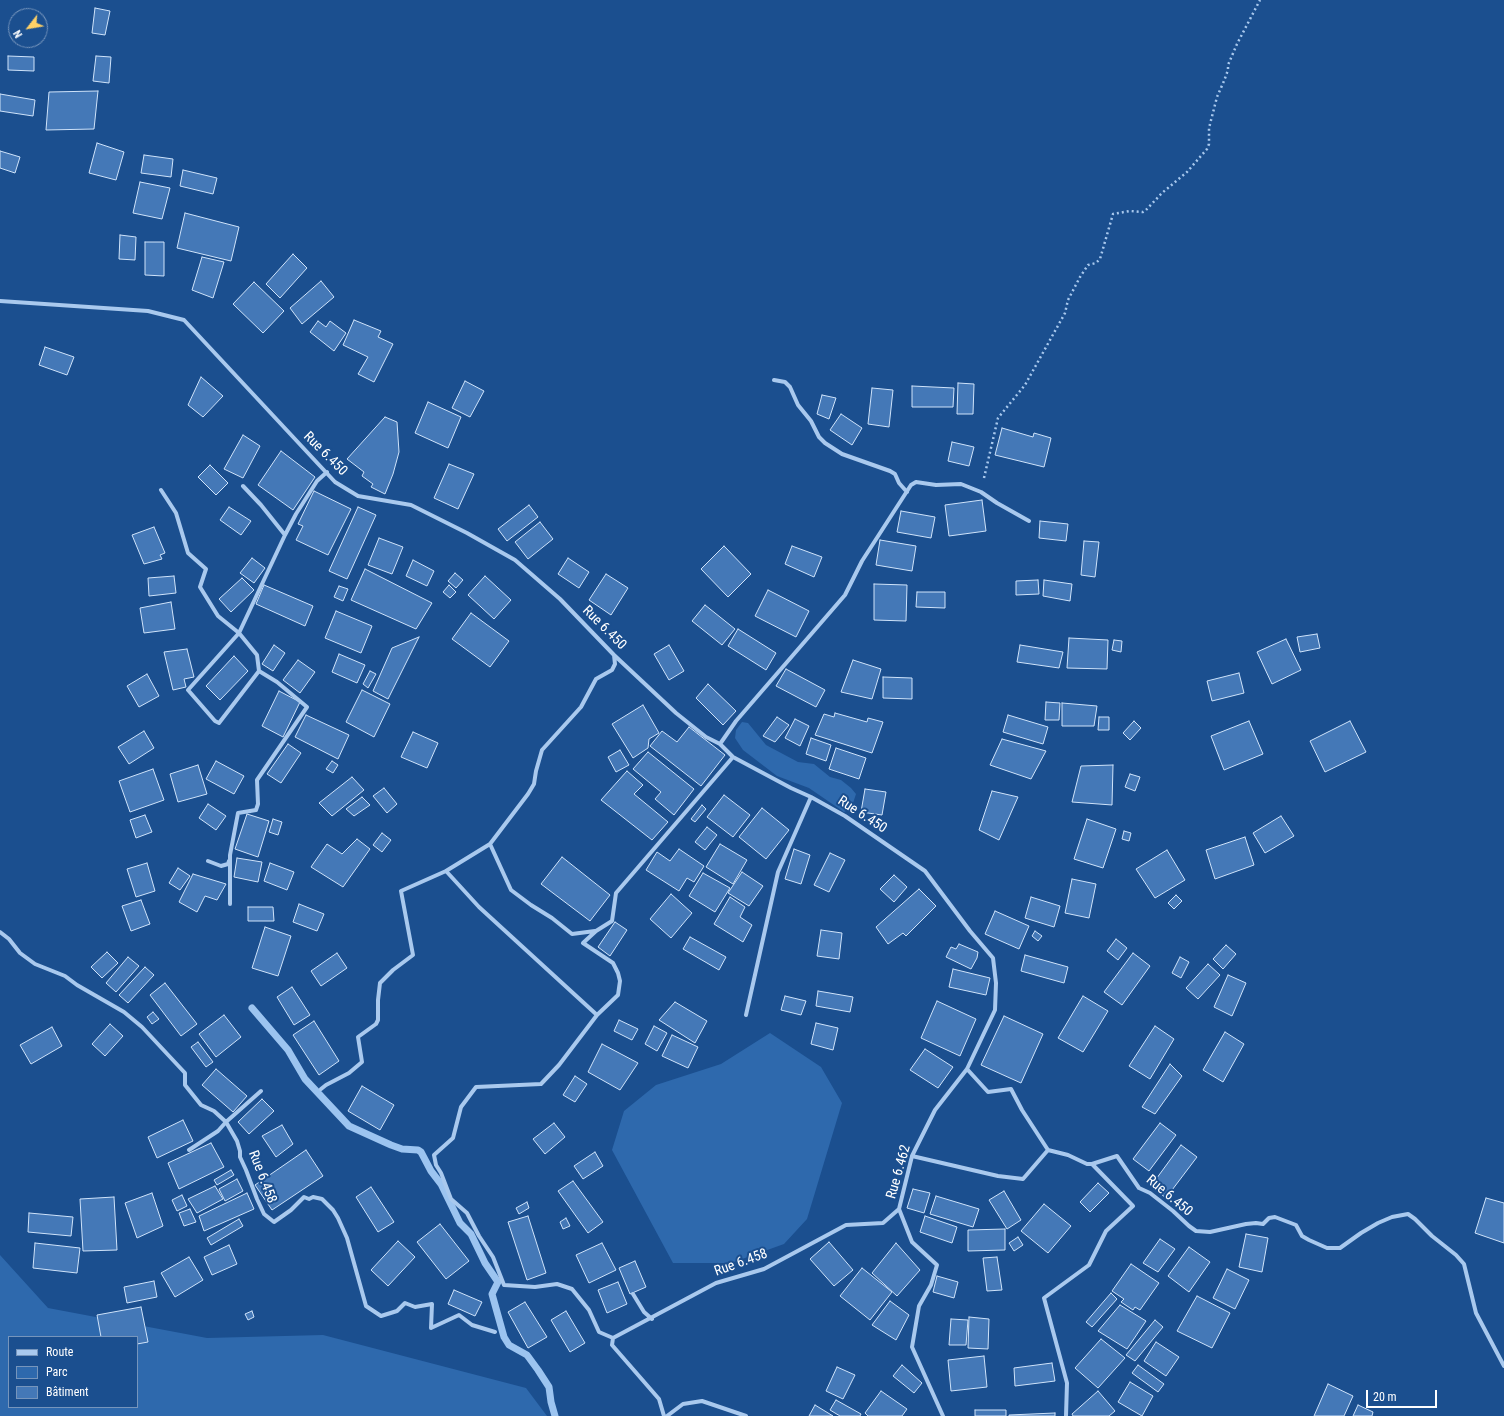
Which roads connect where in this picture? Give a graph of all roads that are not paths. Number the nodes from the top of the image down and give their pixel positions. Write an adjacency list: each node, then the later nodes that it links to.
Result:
1 (0, 301): 3 (street, Rue 6.450)
2 (774, 380): 6 (street)
3 (327, 472): 8 (street); 10 (street, Rue 6.450)
4 (243, 486): 8 (street)
5 (161, 490): 9 (street)
6 (906, 492): 7 (street); 12 (street)
7 (1029, 521)
8 (285, 535): 9 (street)
9 (239, 633): 11 (street); 11 (street)
10 (614, 655): 12 (street, Rue 6.450); 15 (street)
11 (259, 671): 16 (street)
12 (720, 744): 13 (street, Rue 6.450)
13 (733, 756): 14 (street, Rue 6.450); 20 (street)
14 (811, 797): 23 (street); 24 (street, Rue 6.450)
15 (490, 844): 18 (street); 20 (street)
16 (230, 855): 17 (street); 19 (street)
17 (208, 861)
18 (446, 871): 22 (street); 25 (street)
19 (230, 904)
20 (596, 931): 22 (street)
21 (0, 932): 27 (street, Rue 6.458)
22 (597, 1014): 36 (street)
23 (746, 1015)
24 (967, 1069): 29 (street); 30 (street, Rue 6.462)
25 (321, 1089)
26 (261, 1091): 27 (street)
27 (226, 1122): 28 (street); 35 (street, Rue 6.458)
28 (189, 1150)
29 (1048, 1150): 30 (street); 31 (street)
30 (912, 1156): 32 (street, Rue 6.462)
31 (1092, 1164): 37 (street, Rue 6.450); 42 (street)
32 (900, 1209): 34 (street, Rue 6.458); 41 (street, Rue 6.462)
33 (633, 1294): 34 (street)
34 (652, 1319): 36 (street, Rue 6.458)
35 (495, 1332)
36 (613, 1338): 38 (street)
37 (1504, 1366)
38 (664, 1416)
39 (667, 1416): 40 (street)
40 (746, 1416)
41 (943, 1416)
42 (1066, 1416)

